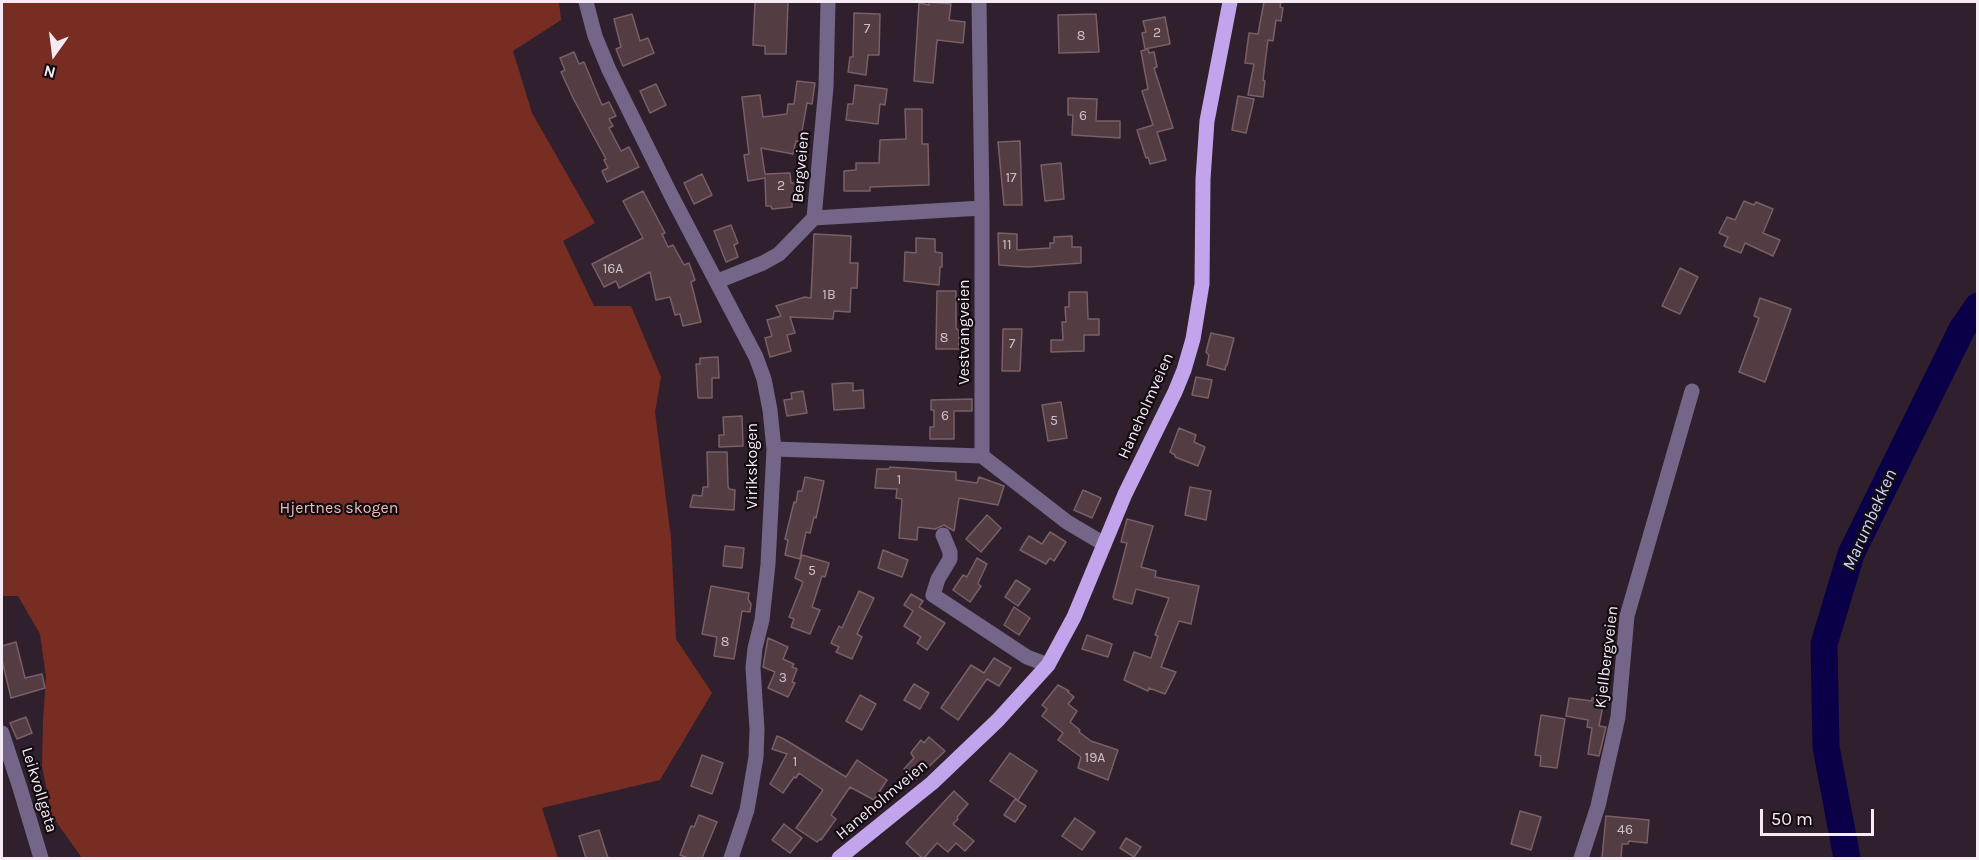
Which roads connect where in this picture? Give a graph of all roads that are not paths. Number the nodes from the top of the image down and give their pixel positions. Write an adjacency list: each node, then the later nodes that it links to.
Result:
1 (586, 2): 7 (street, Virikskogen)
2 (828, 2): 6 (street, Bergveien)
3 (979, 2): 5 (street, Vestvangveien)
4 (1230, 2): 12 (main road, Haneholmveien)
5 (982, 208): 6 (street); 10 (street, Vestvangveien)
6 (814, 218): 7 (street, Bergveien)
7 (718, 281): 9 (street, Virikskogen)
8 (1692, 391): 18 (street, Kjellbergveien)
9 (774, 449): 10 (street); 16 (street, Virikskogen)
10 (982, 456): 12 (street)
11 (943, 535): 13 (street)
12 (1104, 544): 13 (main road, Haneholmveien)
13 (1048, 665): 17 (main road, Haneholmveien)
14 (2, 733): 15 (street, Leikvollgata)
15 (41, 858)
16 (731, 858)
17 (839, 858)
18 (1581, 858)

